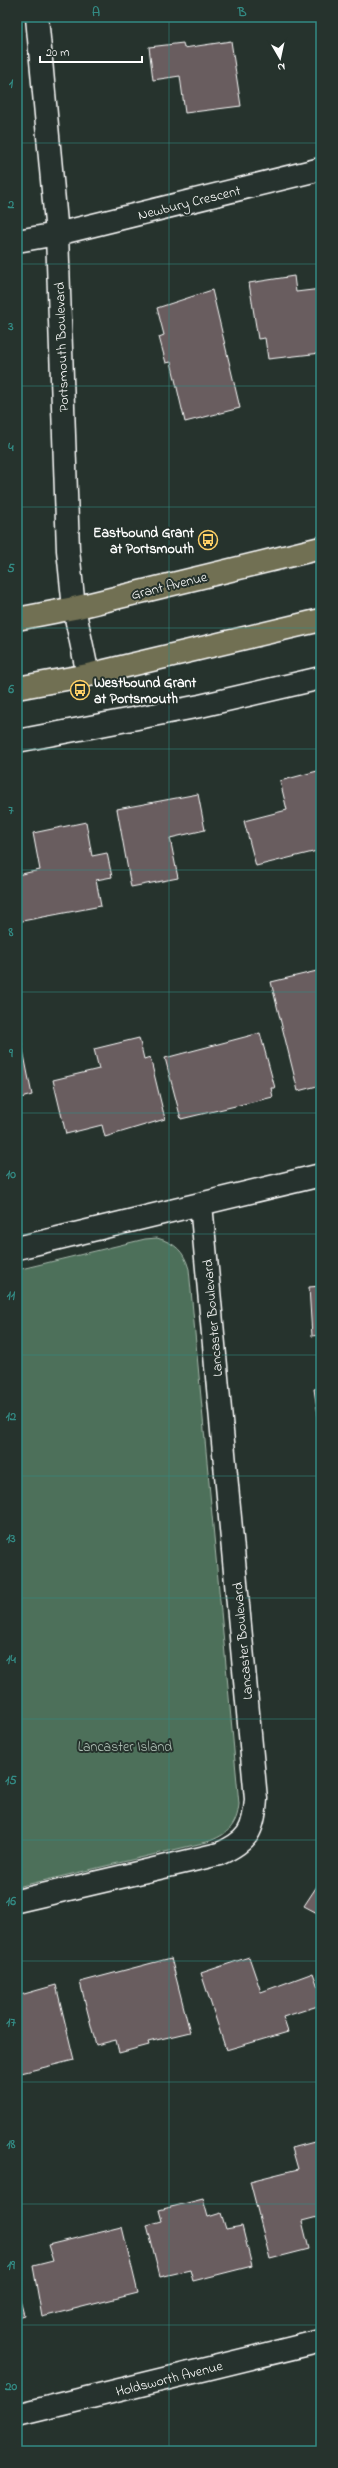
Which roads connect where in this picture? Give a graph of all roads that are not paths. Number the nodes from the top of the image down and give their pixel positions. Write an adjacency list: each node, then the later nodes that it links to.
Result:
1 (37, 17): 3 (street, Portsmouth Boulevard)
2 (321, 170): 3 (street, Newbury Crescent)
3 (57, 234): 4 (street, Newbury Crescent); 6 (street, Portsmouth Boulevard)
4 (17, 241)
5 (321, 548): 6 (main road, Grant Avenue)
6 (74, 608): 7 (main road, Grant Avenue); 9 (street, Portsmouth Boulevard)
7 (17, 618)
8 (321, 620): 9 (main road)
9 (88, 676): 11 (main road)
10 (321, 678): 12 (street)
11 (17, 688)
12 (17, 741)
13 (321, 1175): 14 (street)
14 (201, 1204): 15 (street); 16 (street, Lancaster Boulevard)
15 (17, 1248)
16 (17, 1900)
17 (321, 2341): 18 (street, Holdsworth Avenue)
18 (17, 2415)

